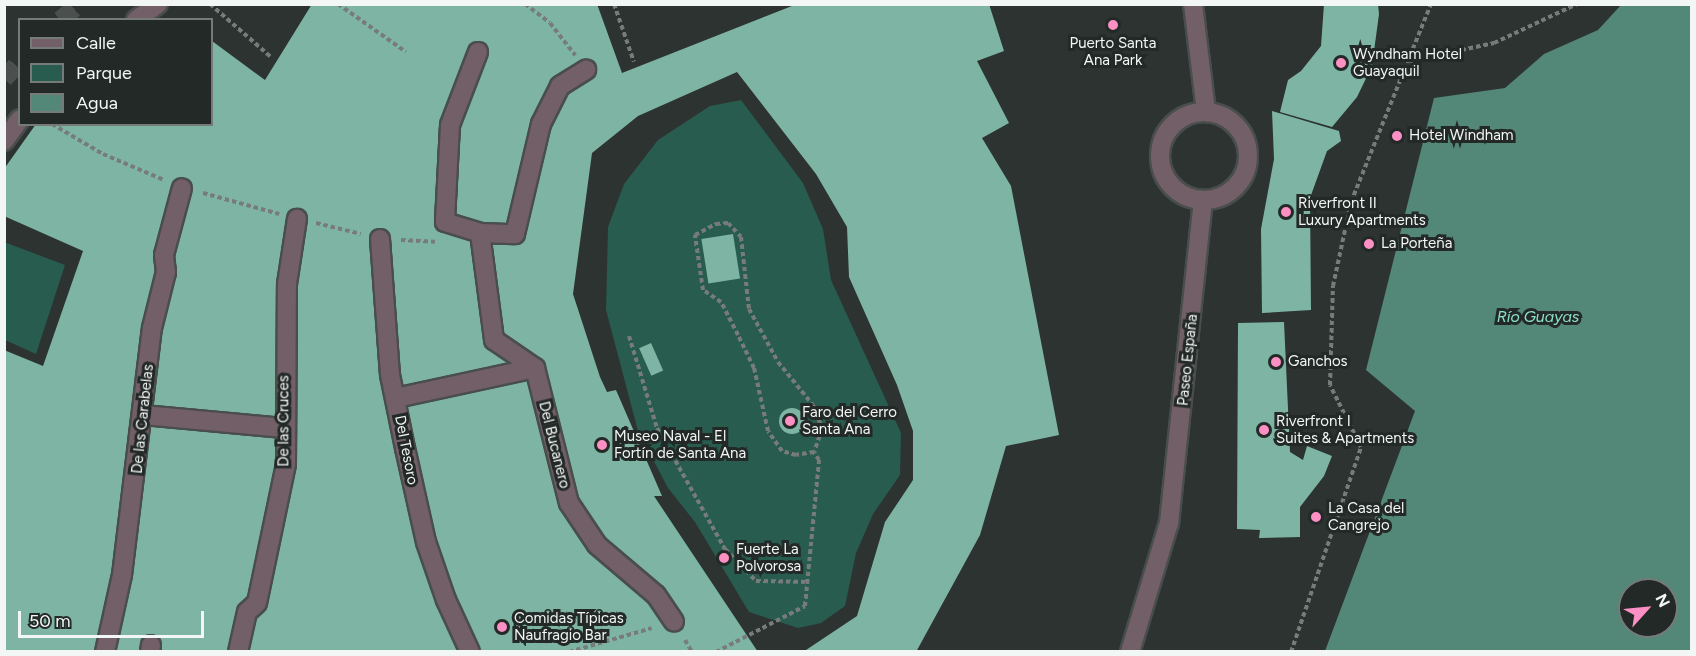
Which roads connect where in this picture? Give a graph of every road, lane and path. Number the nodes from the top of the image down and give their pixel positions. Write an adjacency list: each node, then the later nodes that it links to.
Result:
1 (158, 4): 9 (street)
2 (210, 4): 12 (path)
3 (338, 4): 10 (path)
4 (525, 4): 15 (path)
5 (614, 4): 14 (path)
6 (1193, 4): 16 (street)
7 (1431, 4): 13 (path)
8 (1577, 4): 13 (path)
9 (139, 18)
10 (406, 52)
11 (477, 52): 23 (street)
12 (271, 57)
13 (1409, 61): 41 (path)
14 (634, 62)
15 (586, 70): 23 (street)
16 (1206, 112): 21 (street); 21 (street)
17 (18, 122): 19 (street)
18 (55, 126): 20 (path)
19 (4, 141)
20 (182, 188): 22 (path); 29 (street, De las Carabelas)
21 (1203, 200): 40 (street, Paseo España)
22 (297, 219): 24 (path); 30 (street, De las Cruces)
23 (480, 233): 27 (street)
24 (380, 239): 25 (path); 28 (street, Del Tesoro)
25 (448, 243)
26 (629, 336): 32 (path)
27 (535, 368): 28 (street); 33 (street, Del Bucanero)
28 (396, 398): 36 (street, Del Tesoro)
29 (144, 415): 30 (street); 34 (street, De las Carabelas)
30 (285, 428): 35 (street, De las Cruces)
31 (813, 452): 31 (path); 32 (path)
32 (809, 582): 39 (path)
33 (674, 622): 37 (path); 38 (path)
34 (105, 651)
35 (238, 651)
36 (470, 651)
37 (569, 651)
38 (692, 651)
39 (716, 651)
40 (1130, 651)
41 (1291, 651)

